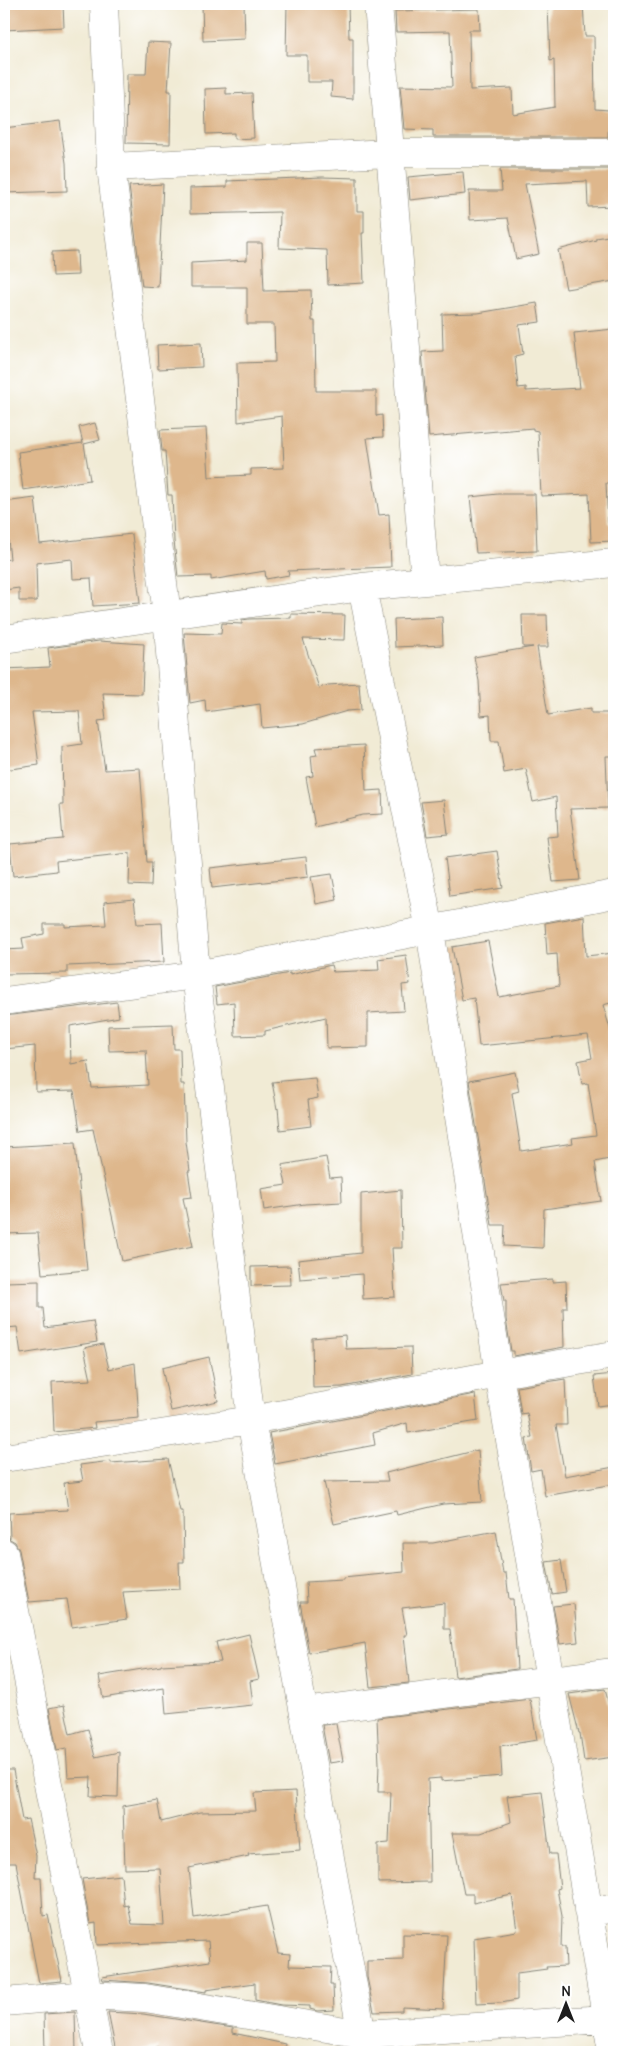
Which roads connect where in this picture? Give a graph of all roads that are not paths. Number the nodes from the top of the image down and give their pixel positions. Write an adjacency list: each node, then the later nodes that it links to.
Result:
1 (104, 4): 5 (street)
2 (378, 4): 3 (street)
3 (389, 153): 4 (street); 5 (street); 7 (street)
4 (614, 153)
5 (111, 167): 9 (street)
6 (614, 563): 7 (street)
7 (424, 582): 8 (street)
8 (362, 587): 9 (street); 12 (street)
9 (167, 615): 10 (street); 13 (street)
10 (4, 639)
11 (614, 894): 12 (street)
12 (430, 930): 13 (street); 16 (street)
13 (196, 975): 14 (street); 17 (street)
14 (4, 1001)
15 (614, 1355): 16 (street)
16 (499, 1374): 17 (street); 21 (street)
17 (250, 1420): 18 (street); 22 (street)
18 (4, 1458)
19 (4, 1553): 24 (street)
20 (614, 1672): 21 (street)
21 (550, 1680): 22 (street); 23 (street)
22 (304, 1712): 27 (street)
23 (601, 1910): 26 (street)
24 (87, 1996): 25 (street); 27 (street); 28 (street)
25 (4, 2002)
26 (606, 2019): 27 (street); 29 (street)
27 (364, 2043)
28 (99, 2052)
29 (612, 2052)

